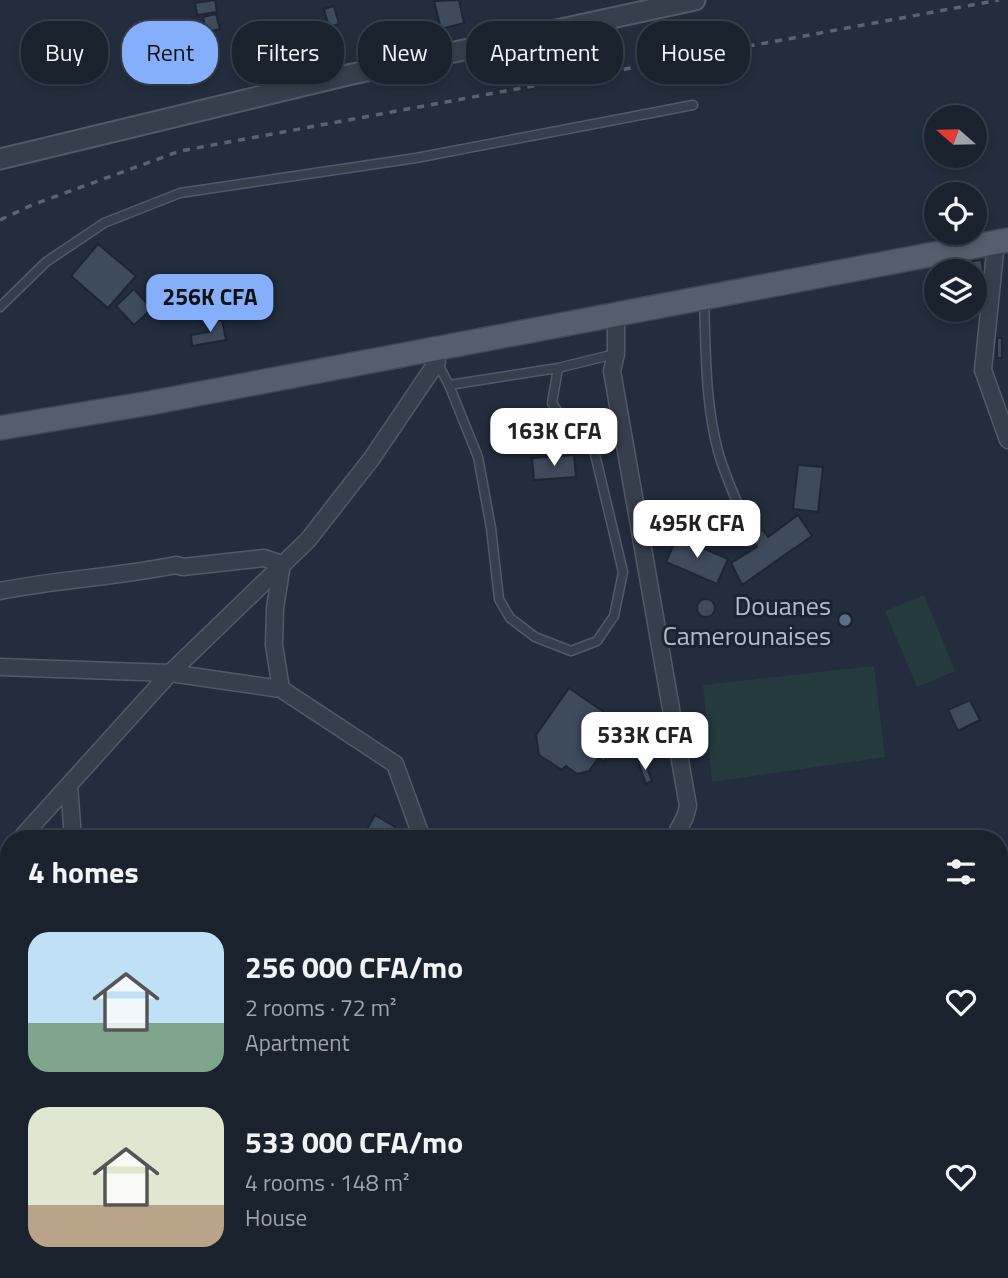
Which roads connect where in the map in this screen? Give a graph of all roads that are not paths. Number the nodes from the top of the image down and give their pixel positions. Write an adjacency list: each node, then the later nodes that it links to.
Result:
1 (695, 0): 3 (street)
2 (693, 105): 6 (lane)
3 (0, 159)
4 (1002, 242): 5 (main road); 13 (street)
5 (704, 298): 7 (main road); 14 (lane)
6 (0, 307)
7 (616, 314): 8 (street); 9 (main road)
8 (616, 354): 10 (lane); 24 (street)
9 (433, 356): 11 (lane); 12 (main road); 15 (street)
10 (558, 368): 11 (lane); 11 (lane)
11 (449, 385)
12 (0, 428)
13 (1008, 440)
14 (743, 516)
15 (282, 564): 16 (street); 18 (street); 19 (street)
16 (0, 591)
17 (0, 667): 18 (street)
18 (170, 673): 19 (street); 20 (street)
19 (281, 689): 23 (street)
20 (69, 785): 21 (street); 22 (street)
21 (28, 830)
22 (72, 830)
23 (419, 830)
24 (678, 830)

